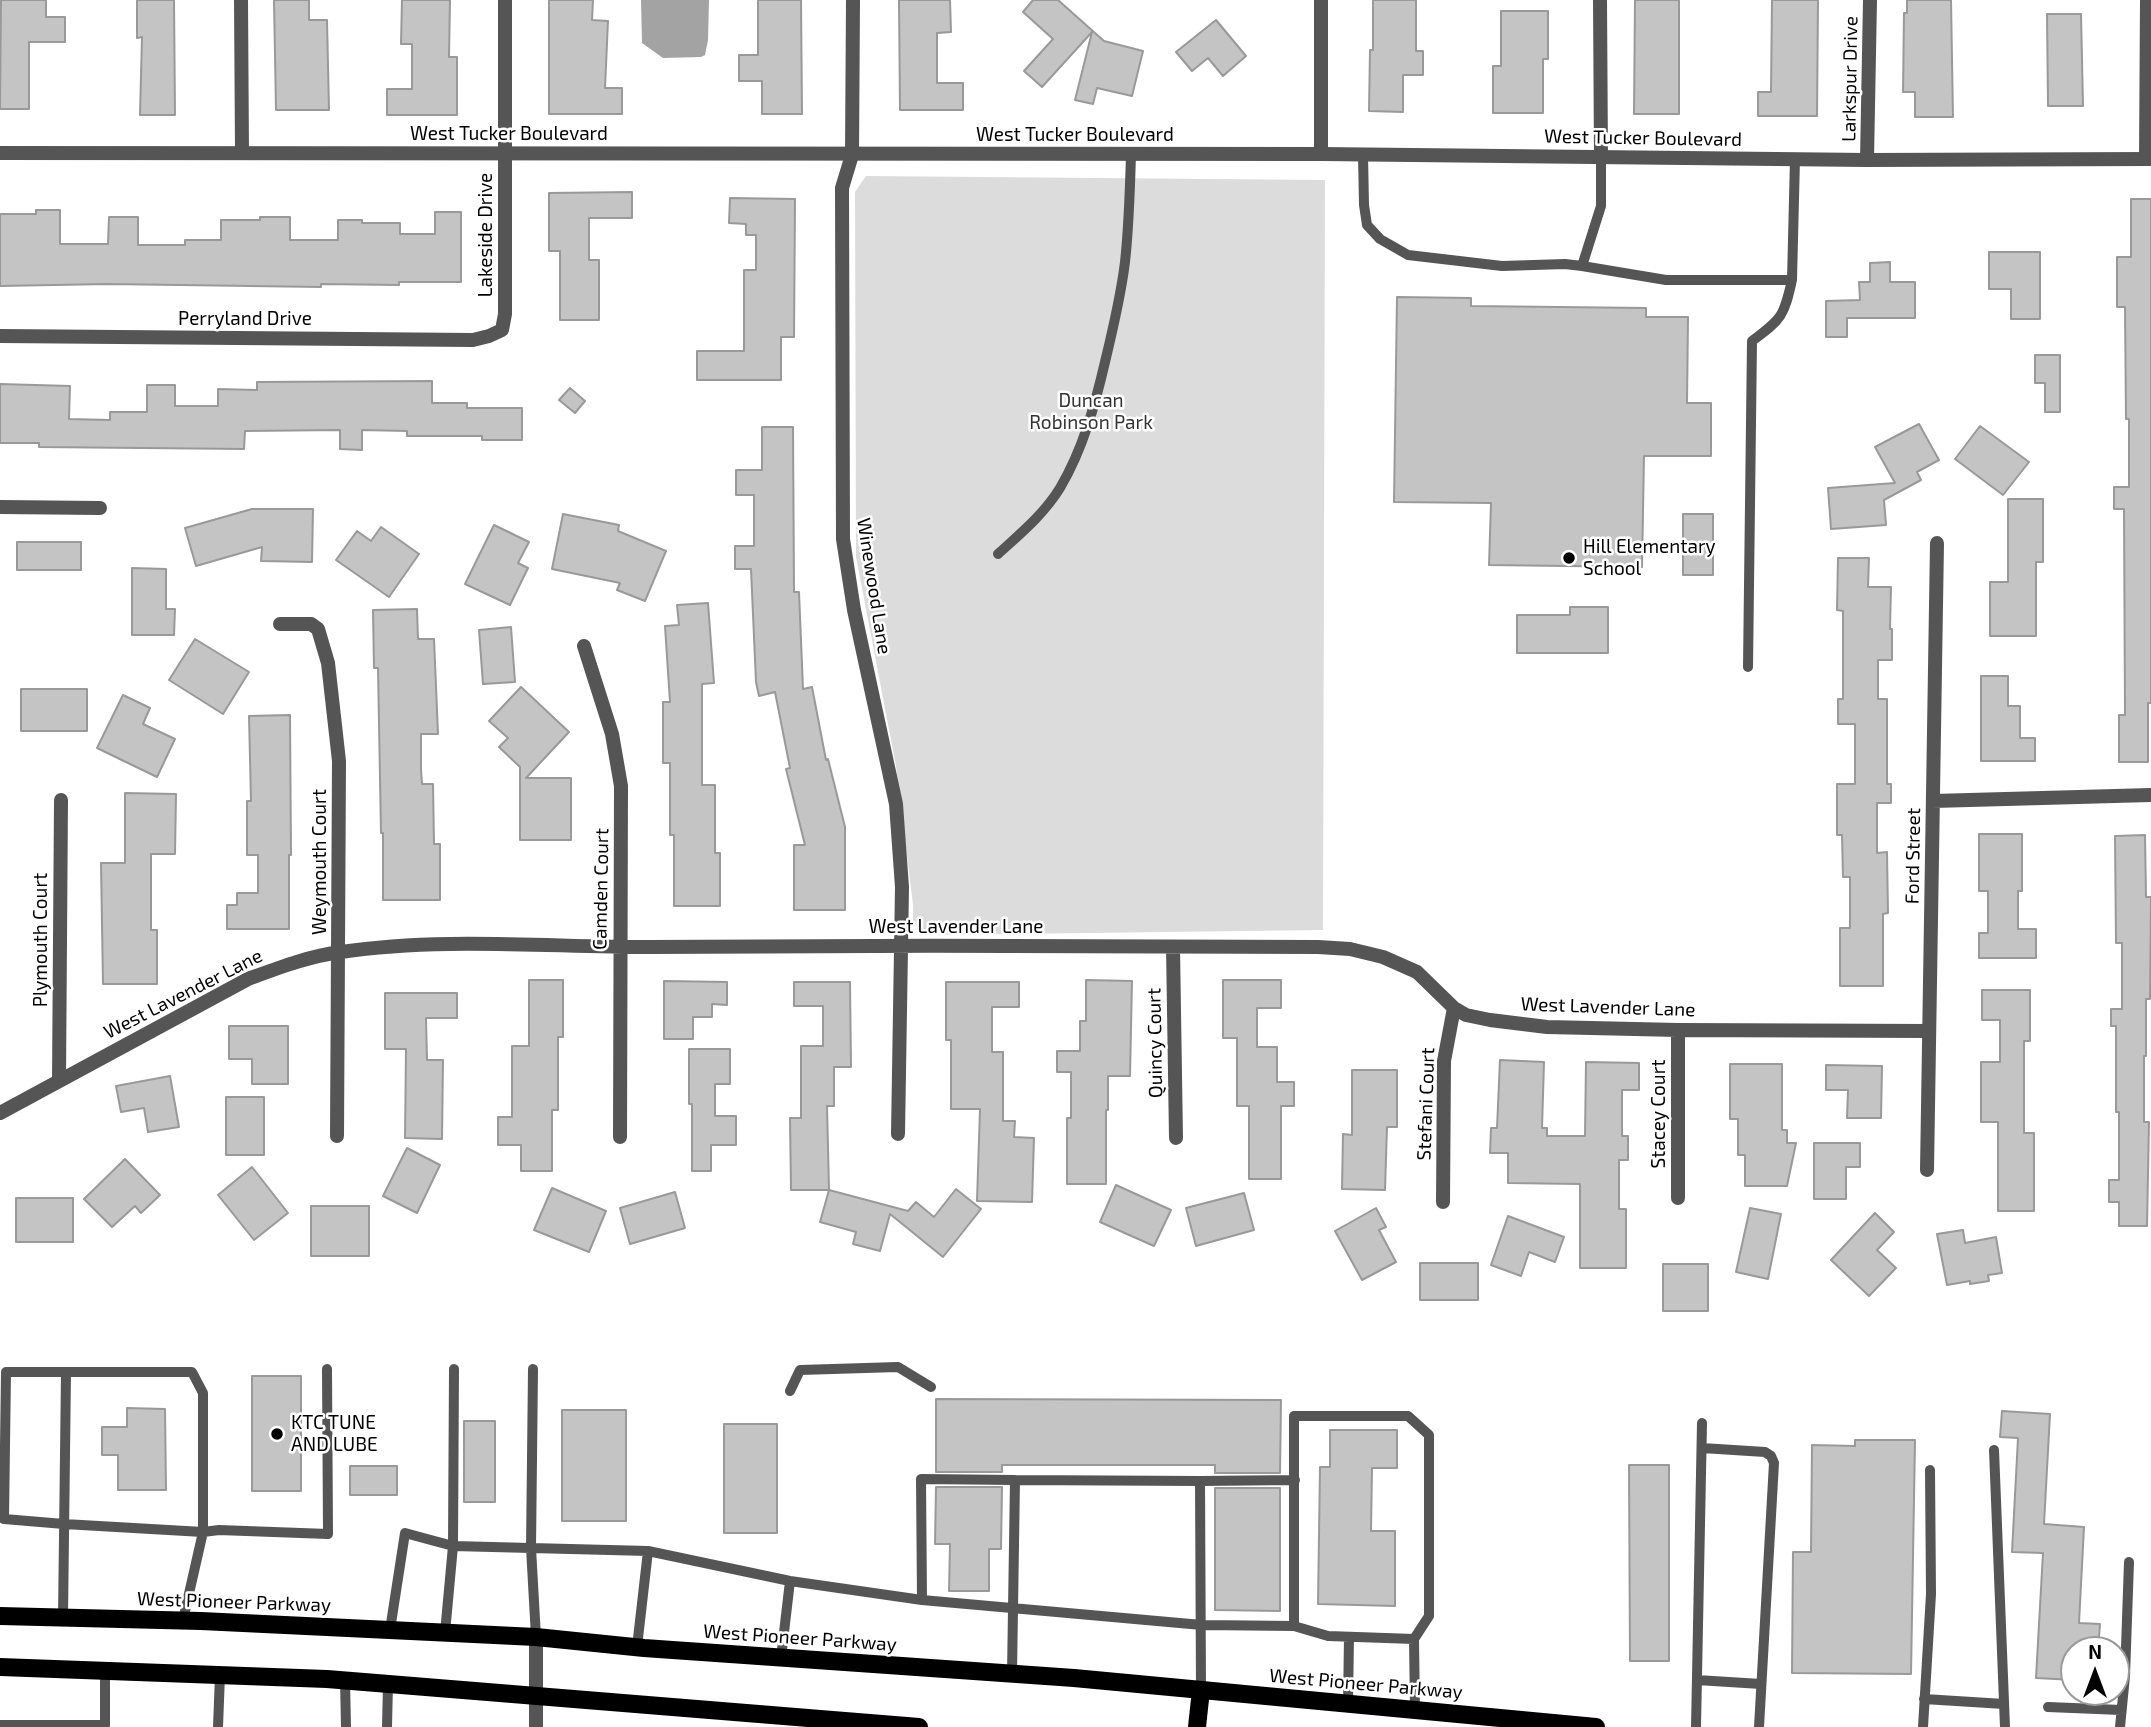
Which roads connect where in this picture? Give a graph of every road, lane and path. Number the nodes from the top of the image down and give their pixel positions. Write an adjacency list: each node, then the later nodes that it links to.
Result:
1 (241, 0): 8 (street)
2 (505, 0): 10 (street, Lakeside Drive)
3 (853, 0): 13 (street, Winewood Lane)
4 (1321, 0): 12 (street)
5 (1600, 0): 15 (street)
6 (1870, 0): 18 (street, Larkspur Drive)
7 (2147, 0): 17 (street)
8 (242, 152): 9 (street, West Tucker Boulevard); 10 (street, West Tucker Boulevard)
9 (0, 153)
10 (505, 154): 13 (street, West Tucker Boulevard); 22 (street, Lakeside Drive)
11 (1131, 154): 12 (street, West Tucker Boulevard); 13 (street, West Tucker Boulevard); 26 (lane)
12 (1321, 154): 14 (street, West Tucker Boulevard)
13 (852, 155): 33 (street, Winewood Lane)
14 (1363, 155): 15 (street, West Tucker Boulevard); 19 (lane)
15 (1601, 157): 16 (street, West Tucker Boulevard); 19 (lane)
16 (1795, 159): 18 (street, West Tucker Boulevard); 20 (lane)
17 (2149, 159): 18 (street, West Tucker Boulevard)
18 (1867, 160)
19 (1582, 266): 20 (lane)
20 (1792, 280): 29 (lane)
21 (0, 336): 22 (street, Perryland Drive)
22 (489, 336)
23 (0, 507): 24 (street)
24 (100, 508)
25 (1937, 543): 32 (street, Ford Street)
26 (998, 554)
27 (280, 624): 36 (street, Weymouth Court)
28 (584, 646): 34 (street, Camden Court)
29 (1748, 667)
30 (2151, 796): 32 (street)
31 (61, 800): 40 (street, Plymouth Court)
32 (1933, 801): 39 (street, Ford Street)
33 (901, 946): 34 (street, West Lavender Lane); 35 (street, West Lavender Lane); 42 (street, Winewood Lane)
34 (620, 947): 36 (street, West Lavender Lane); 44 (street, Camden Court)
35 (1173, 947): 37 (street, West Lavender Lane); 45 (street, Quincy Court)
36 (339, 952): 40 (street, West Lavender Lane); 43 (street, Weymouth Court)
37 (1454, 1008): 38 (street, West Lavender Lane); 48 (street, Stefani Court)
38 (1678, 1030): 39 (street, West Lavender Lane); 47 (street, Stacey Court)
39 (1929, 1031): 46 (street, Ford Street)
40 (59, 1080): 41 (street, West Lavender Lane)
41 (0, 1113)
42 (898, 1134)
43 (337, 1136)
44 (620, 1138)
45 (1176, 1138)
46 (1927, 1170)
47 (1678, 1198)
48 (1443, 1202)
49 (327, 1369): 63 (lane)
50 (454, 1369): 64 (lane)
51 (533, 1369): 65 (lane)
52 (66, 1372): 62 (lane); 62 (lane); 63 (lane)
53 (931, 1387): 54 (lane)
54 (790, 1391)
55 (1702, 1423): 56 (lane)
56 (1702, 1448): 88 (lane); 90 (lane)
57 (1994, 1450): 95 (lane)
58 (1930, 1470): 93 (lane)
59 (1015, 1480): 61 (lane); 69 (lane); 70 (lane)
60 (1295, 1480): 61 (lane); 75 (lane); 80 (lane)
61 (1200, 1481): 74 (lane)
62 (64, 1524): 63 (lane); 72 (lane)
63 (203, 1532): 73 (lane)
64 (453, 1546): 65 (lane); 76 (lane); 77 (lane)
65 (531, 1548): 66 (lane); 78 (lane)
66 (648, 1551): 68 (lane); 81 (lane)
67 (2129, 1562): 98 (lane)
68 (790, 1581): 69 (lane); 82 (lane)
69 (922, 1600): 70 (lane)
70 (1013, 1608): 74 (lane); 85 (lane)
71 (0, 1616): 72 (main road, West Pioneer Parkway)
72 (63, 1618): 73 (main road, West Pioneer Parkway)
73 (183, 1620): 76 (main road, West Pioneer Parkway)
74 (1202, 1625): 75 (lane); 91 (lane)
75 (1294, 1626): 79 (lane)
76 (390, 1630): 77 (main road, West Pioneer Parkway)
77 (445, 1633): 78 (main road, West Pioneer Parkway)
78 (536, 1637): 81 (main road, West Pioneer Parkway); 92 (street)
79 (1349, 1637): 80 (lane); 94 (lane)
80 (1414, 1639): 97 (lane)
81 (637, 1647): 82 (main road, West Pioneer Parkway)
82 (781, 1658): 85 (main road, West Pioneer Parkway)
83 (0, 1667): 84 (main road)
84 (106, 1671): 86 (main road); 101 (lane)
85 (1012, 1674): 91 (main road, West Pioneer Parkway)
86 (220, 1675): 87 (main road); 102 (lane)
87 (345, 1680): 89 (main road); 103 (lane)
88 (1697, 1680): 90 (lane); 109 (lane)
89 (388, 1684): 92 (main road); 104 (lane)
90 (1761, 1684): 110 (lane)
91 (1201, 1690): 94 (main road, West Pioneer Parkway); 107 (main road)
92 (536, 1696): 99 (main road); 105 (street)
93 (1924, 1699): 95 (lane); 111 (lane)
94 (1348, 1704): 97 (main road, West Pioneer Parkway)
95 (2004, 1704): 112 (lane)
96 (2048, 1707): 98 (lane)
97 (1415, 1710): 108 (main road, West Pioneer Parkway)
98 (2122, 1710): 113 (lane)
99 (749, 1720): 106 (main road)
100 (0, 1725): 101 (lane)
101 (108, 1726)
102 (218, 1727)
103 (346, 1727)
104 (387, 1727)
105 (536, 1727)
106 (919, 1727)
107 (1197, 1727)
108 (1596, 1727)
109 (1696, 1727)
110 (1759, 1727)
111 (1923, 1727)
112 (2005, 1727)
113 (2120, 1727)

